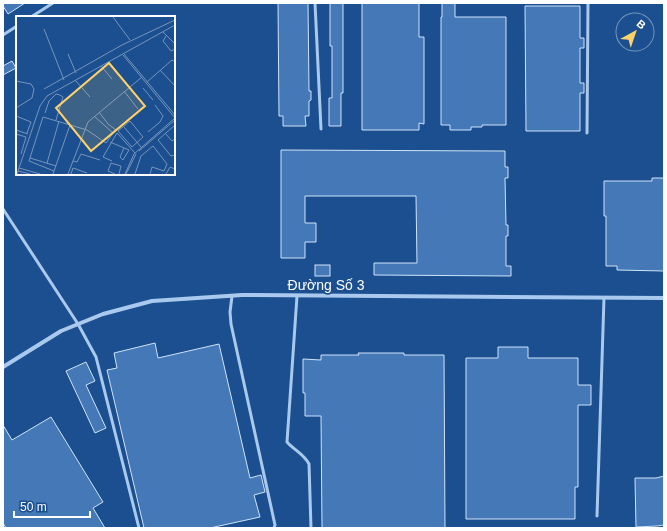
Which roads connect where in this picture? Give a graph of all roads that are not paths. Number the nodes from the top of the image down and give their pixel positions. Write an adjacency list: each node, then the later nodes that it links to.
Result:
1 (53, 3): 4 (lane)
2 (315, 3): 7 (lane)
3 (588, 3): 8 (lane)
4 (33, 16)
5 (16, 27): 6 (lane)
6 (3, 35)
7 (321, 129)
8 (587, 133)
9 (3, 209): 14 (lane)
10 (232, 296): 11 (street, Đường Số 3); 14 (street, Đường Số 3); 18 (lane)
11 (297, 296): 12 (street, Đường Số 3); 19 (lane)
12 (604, 298): 13 (street, Đường Số 3); 16 (lane)
13 (664, 298)
14 (78, 324): 15 (street, Đường Số 3); 17 (lane)
15 (3, 367)
16 (597, 516)
17 (139, 528)
18 (274, 528)
19 (311, 528)

